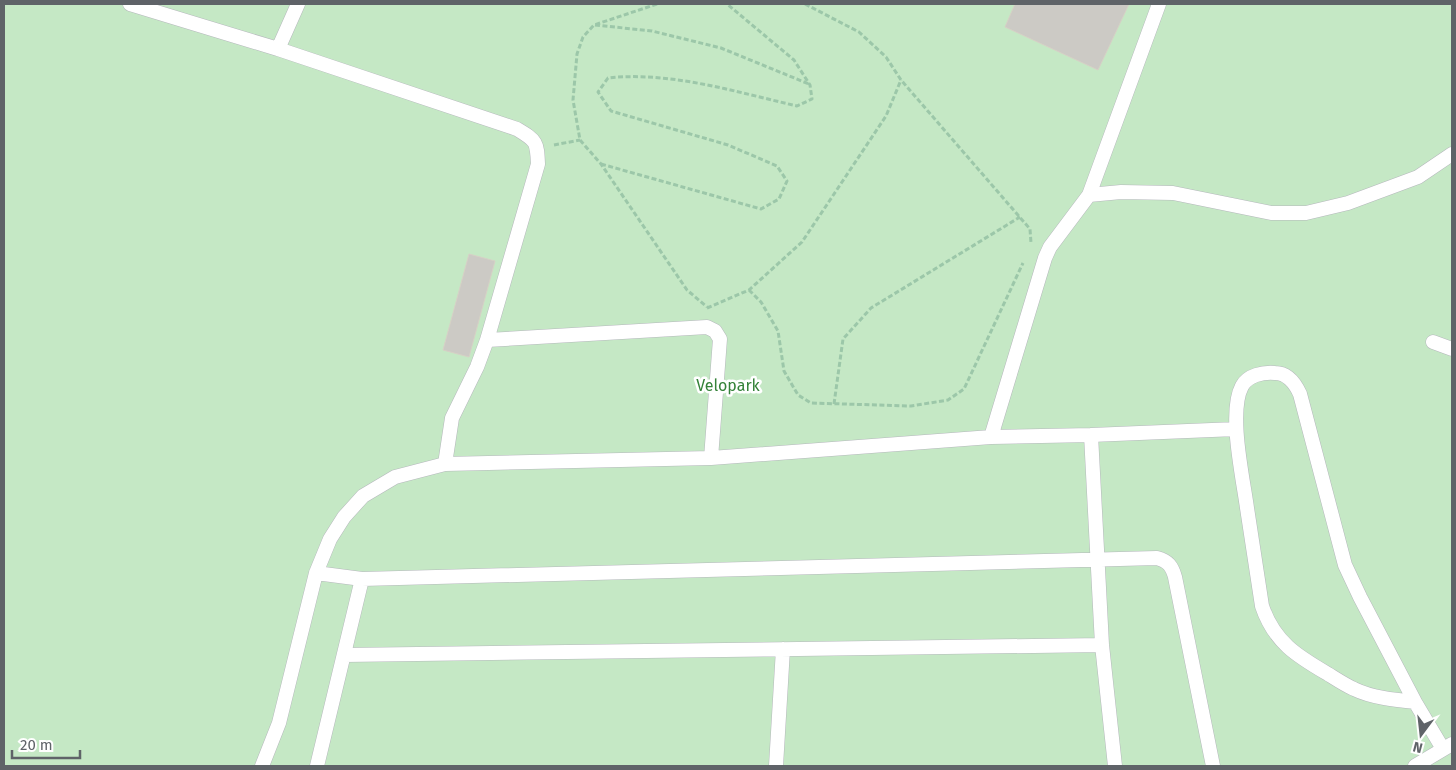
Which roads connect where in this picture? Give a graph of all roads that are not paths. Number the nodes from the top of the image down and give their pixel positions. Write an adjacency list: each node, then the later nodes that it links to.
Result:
1 (130, 4): 4 (lane)
2 (298, 4): 4 (lane)
3 (1159, 4): 6 (lane)
4 (278, 49): 7 (lane)
5 (1452, 154): 6 (lane)
6 (1089, 195): 12 (lane)
7 (486, 340): 13 (lane); 14 (lane)
8 (1433, 342): 9 (lane)
9 (1452, 349)
10 (1236, 429): 11 (lane); 21 (lane); 21 (lane)
11 (1091, 436): 12 (lane); 15 (lane)
12 (991, 437): 13 (lane)
13 (712, 458): 14 (lane)
14 (444, 464): 16 (lane)
15 (1097, 560): 17 (lane); 18 (lane); 27 (lane)
16 (316, 573): 17 (lane); 23 (lane)
17 (362, 579): 20 (lane)
18 (1102, 645): 19 (lane); 26 (lane)
19 (783, 649): 20 (lane); 25 (lane)
20 (344, 655): 24 (lane)
21 (1415, 702): 22 (lane)
22 (1448, 746): 28 (lane)
23 (262, 766)
24 (317, 766)
25 (776, 766)
26 (1115, 766)
27 (1213, 766)
28 (1415, 766)

